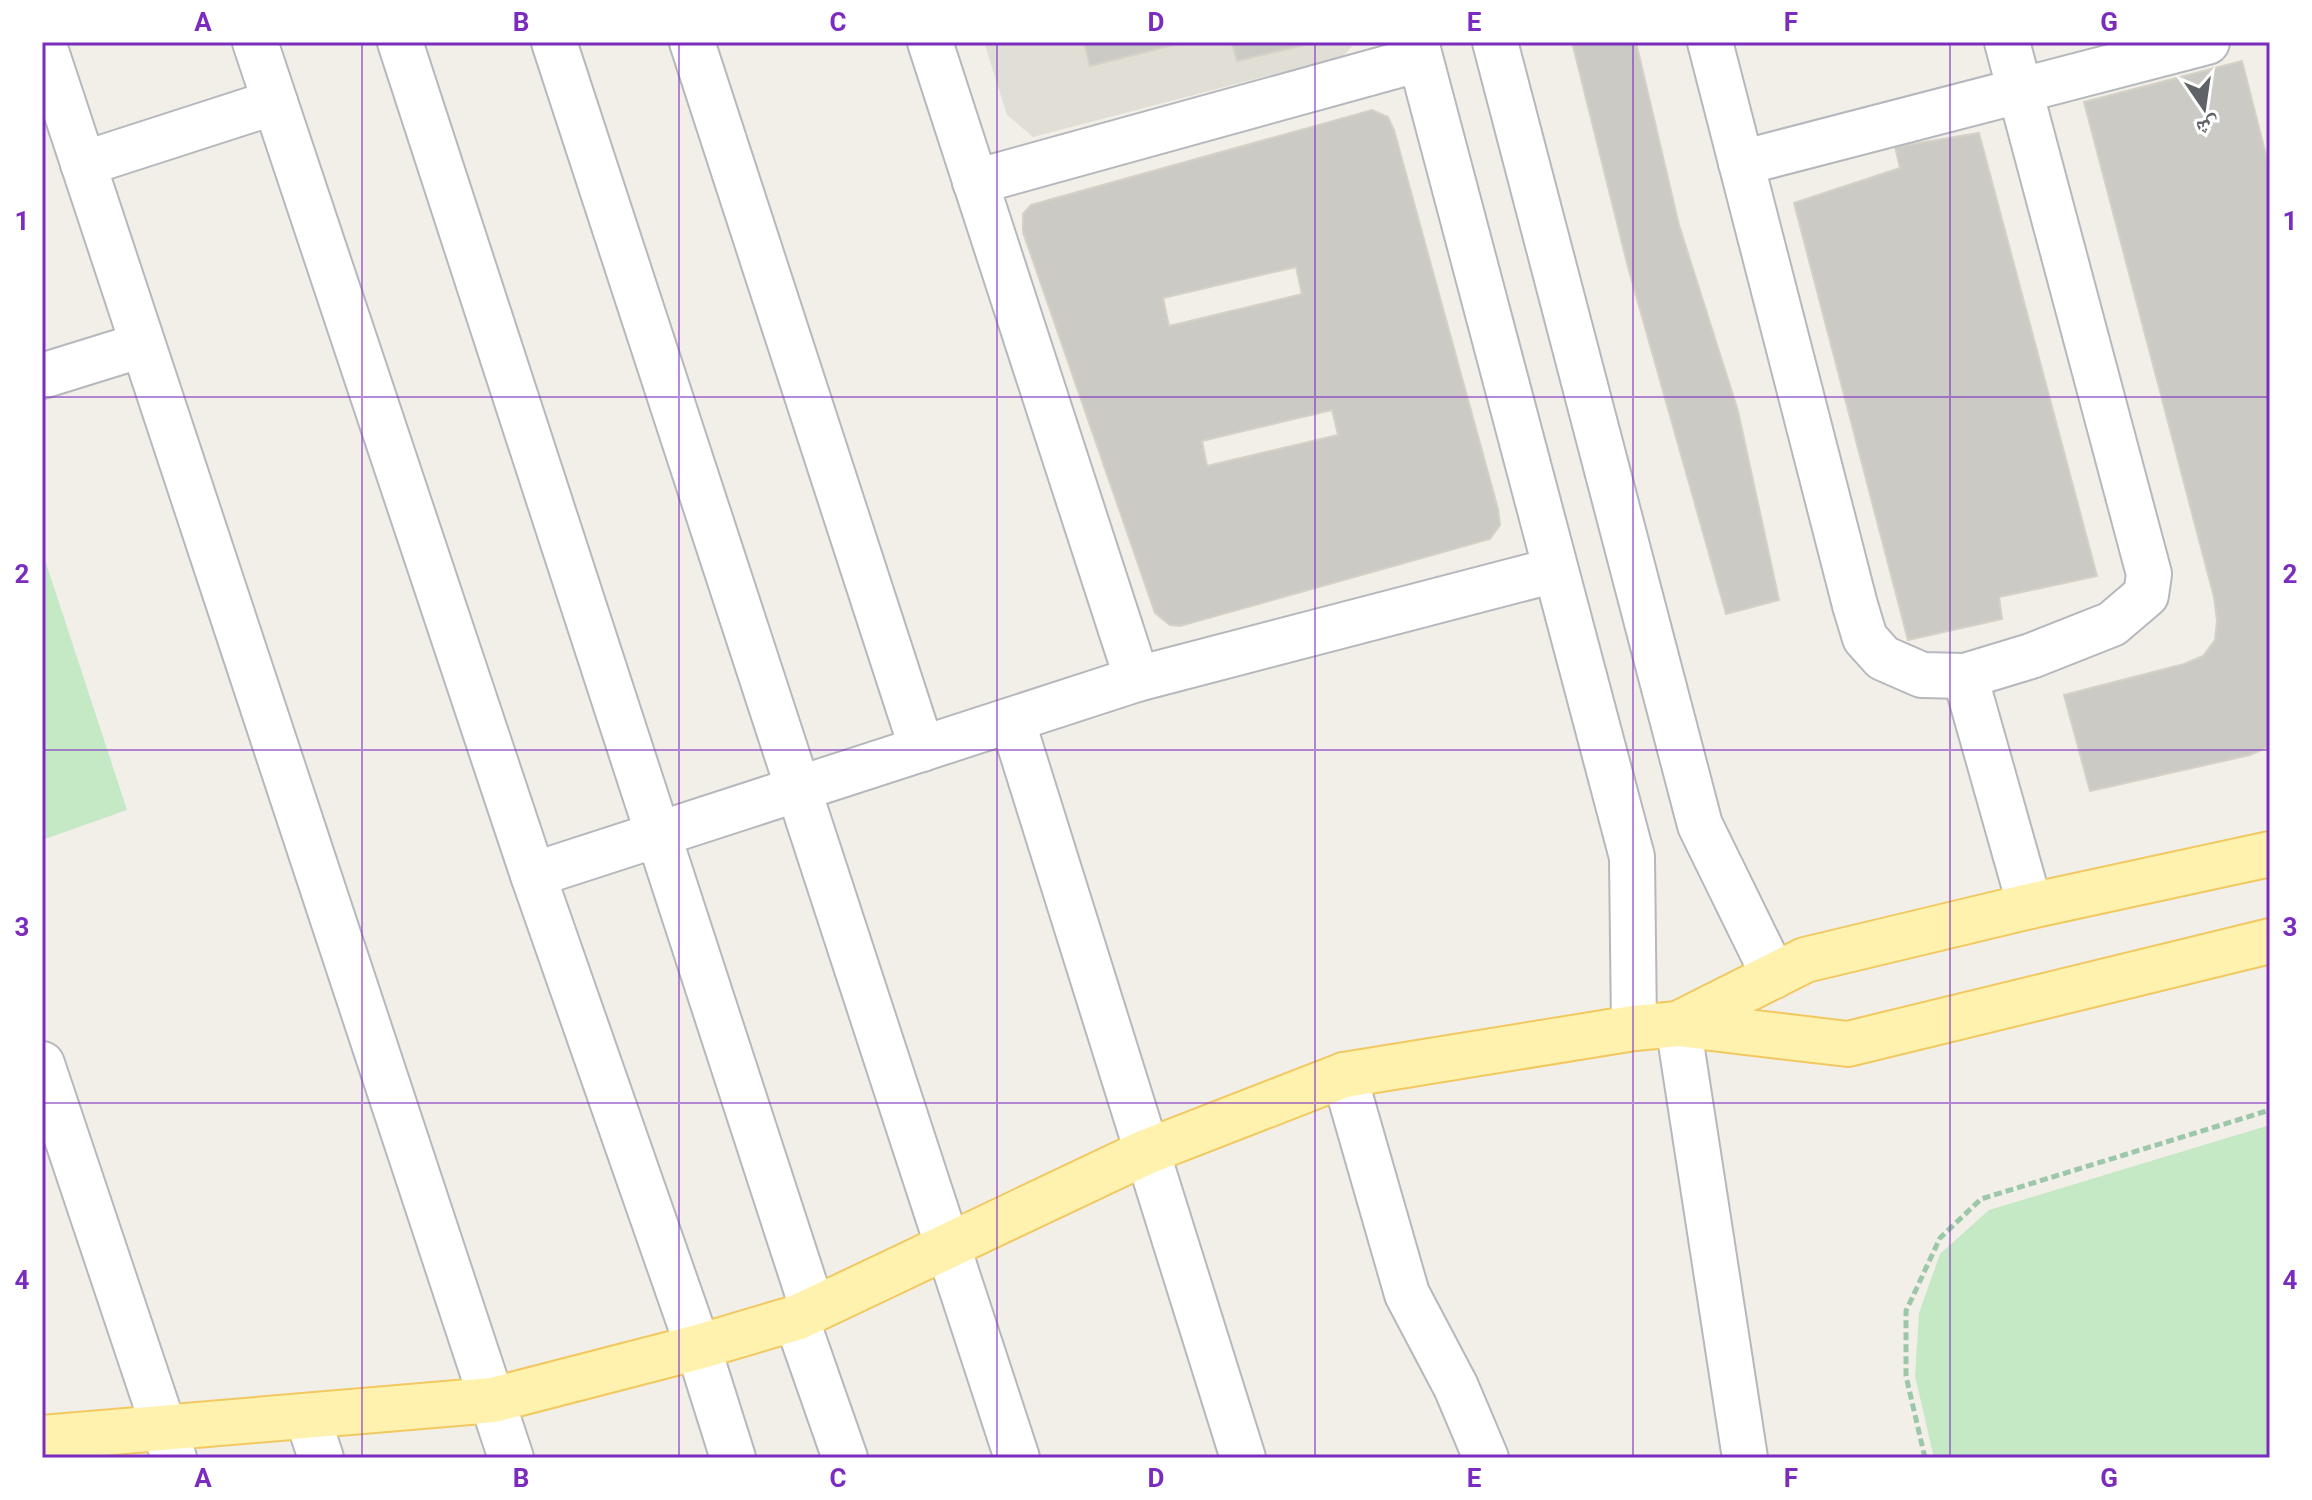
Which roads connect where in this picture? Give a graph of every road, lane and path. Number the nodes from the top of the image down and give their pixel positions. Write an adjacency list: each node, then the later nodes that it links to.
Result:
1 (43, 42): 15 (street)
2 (255, 42): 13 (street)
3 (400, 42): 25 (street)
4 (554, 42): 24 (street)
5 (692, 42): 23 (street)
6 (930, 42): 16 (street)
7 (1495, 42): 30 (street)
8 (2007, 42): 12 (street)
9 (2207, 42): 12 (street)
10 (1724, 45): 14 (street)
11 (1418, 50): 16 (street); 19 (street)
12 (2020, 90): 14 (street); 20 (street)
13 (275, 102): 15 (street); 27 (street)
14 (1741, 163): 20 (street)
15 (83, 164): 17 (street)
16 (975, 182): 21 (street)
17 (142, 345): 18 (street); 40 (street)
18 (42, 376)
19 (1555, 570): 21 (street); 32 (street)
20 (1965, 676): 28 (street)
21 (1137, 679): 22 (street)
22 (1012, 720): 23 (street); 36 (street)
23 (922, 749): 24 (street)
24 (798, 789): 25 (street); 37 (street)
25 (658, 834): 27 (street); 38 (street)
26 (2270, 854): 28 (main road)
27 (533, 875): 39 (street)
28 (2030, 906): 30 (main road)
29 (2270, 941): 31 (main road)
30 (1774, 976): 31 (main road)
31 (1678, 1024): 32 (main road); 51 (street)
32 (1634, 1028): 34 (main road)
33 (42, 1064): 43 (street)
34 (1344, 1075): 36 (main road); 50 (street)
35 (2270, 1110): 52 (path)
36 (1146, 1152): 37 (main road); 49 (street)
37 (948, 1246): 38 (main road); 48 (street)
38 (804, 1314): 39 (main road); 47 (street)
39 (698, 1347): 40 (main road); 46 (street)
40 (493, 1400): 41 (main road); 45 (street)
41 (307, 1416): 43 (main road); 44 (street)
42 (42, 1438): 43 (main road)
43 (170, 1442)
44 (321, 1458)
45 (511, 1458)
46 (733, 1458)
47 (845, 1458)
48 (1017, 1458)
49 (1243, 1458)
50 (1486, 1458)
51 (1745, 1458)
52 (1925, 1458)

